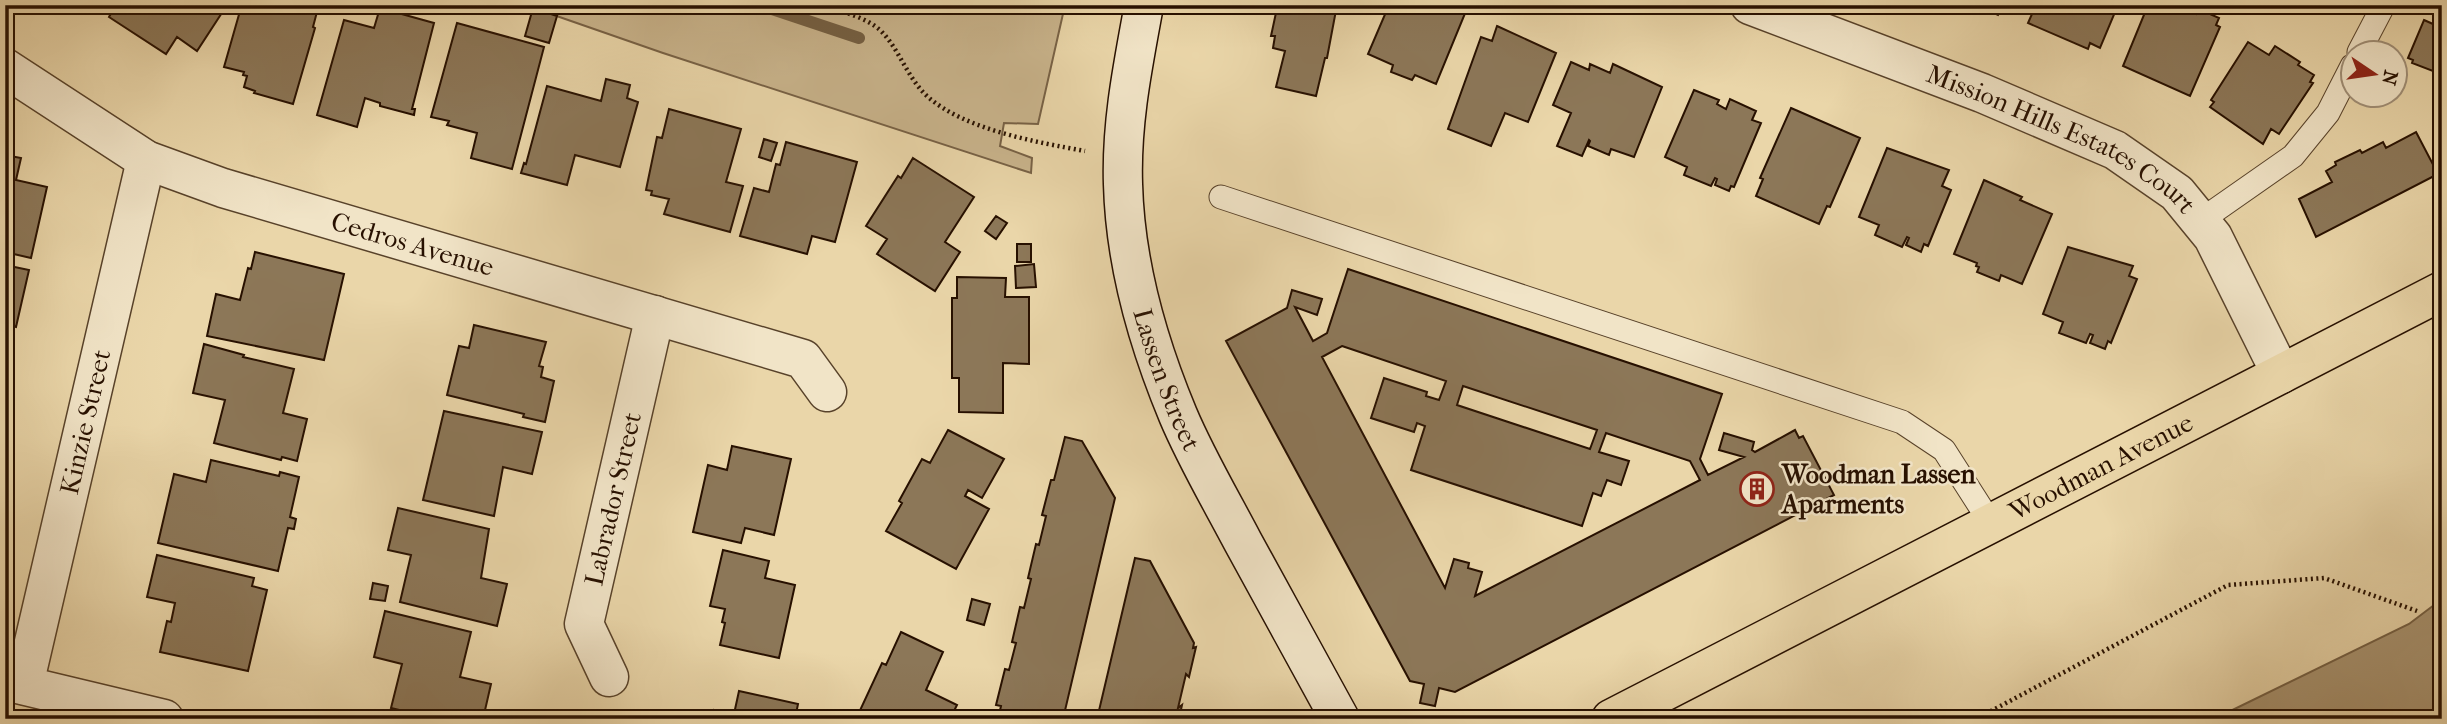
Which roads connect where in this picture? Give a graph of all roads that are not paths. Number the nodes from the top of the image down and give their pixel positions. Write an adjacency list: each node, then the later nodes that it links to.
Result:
1 (1144, 5): 18 (street, Lassen Street)
2 (1750, 5): 9 (street, Mission Hills Estates Court)
3 (2381, 10): 4 (lane)
4 (2366, 38)
5 (5, 68): 7 (street, Cedros Avenue)
6 (2338, 95): 9 (lane)
7 (146, 160): 11 (street, Cedros Avenue); 16 (street, Kinzie Street)
8 (1221, 197): 14 (lane)
9 (2200, 221): 12 (street, Mission Hills Estates Court)
10 (2442, 291): 12 (main road, Woodman Avenue)
11 (656, 315): 13 (street, Cedros Avenue); 15 (street, Labrador Street)
12 (2281, 374): 14 (main road, Woodman Avenue)
13 (827, 392)
14 (1992, 524): 19 (main road, Woodman Avenue)
15 (609, 677)
16 (15, 683): 17 (street)
17 (164, 719)
18 (1340, 719)
19 (1611, 719)

